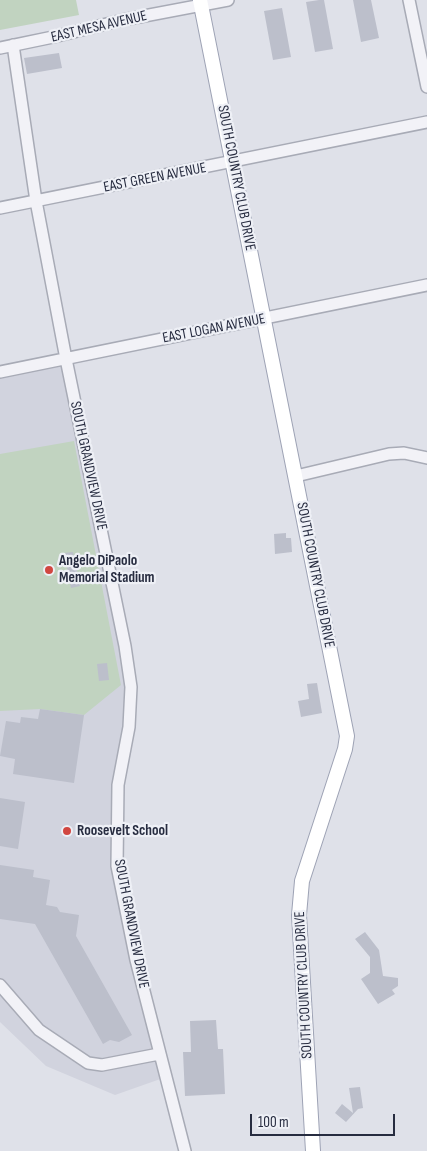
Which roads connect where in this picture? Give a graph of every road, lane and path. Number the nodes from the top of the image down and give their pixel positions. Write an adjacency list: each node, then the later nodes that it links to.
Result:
1 (228, 0): 3 (street, EAST MESA AVENUE)
2 (409, 0): 6 (street)
3 (201, 3): 4 (street, EAST MESA AVENUE); 8 (main road, SOUTH COUNTRY CLUB DRIVE)
4 (13, 45): 5 (street, EAST MESA AVENUE); 9 (street, SOUTH GRANDVIEW DRIVE)
5 (0, 48)
6 (427, 87)
7 (427, 122): 8 (street, EAST GREEN AVENUE)
8 (233, 162): 9 (street, EAST GREEN AVENUE); 12 (main road, SOUTH COUNTRY CLUB DRIVE)
9 (36, 201): 10 (street, EAST GREEN AVENUE); 13 (street, SOUTH GRANDVIEW DRIVE)
10 (0, 208)
11 (427, 285): 12 (street, EAST LOGAN AVENUE)
12 (264, 319): 13 (street, EAST LOGAN AVENUE); 16 (main road, SOUTH COUNTRY CLUB DRIVE)
13 (66, 359): 14 (street, EAST LOGAN AVENUE); 18 (street, SOUTH GRANDVIEW DRIVE)
14 (0, 372)
15 (427, 458): 16 (street)
16 (296, 476): 20 (main road, SOUTH COUNTRY CLUB DRIVE)
17 (0, 985): 18 (street)
18 (159, 1054): 19 (street, SOUTH GRANDVIEW DRIVE)
19 (185, 1151)
20 (313, 1151)

